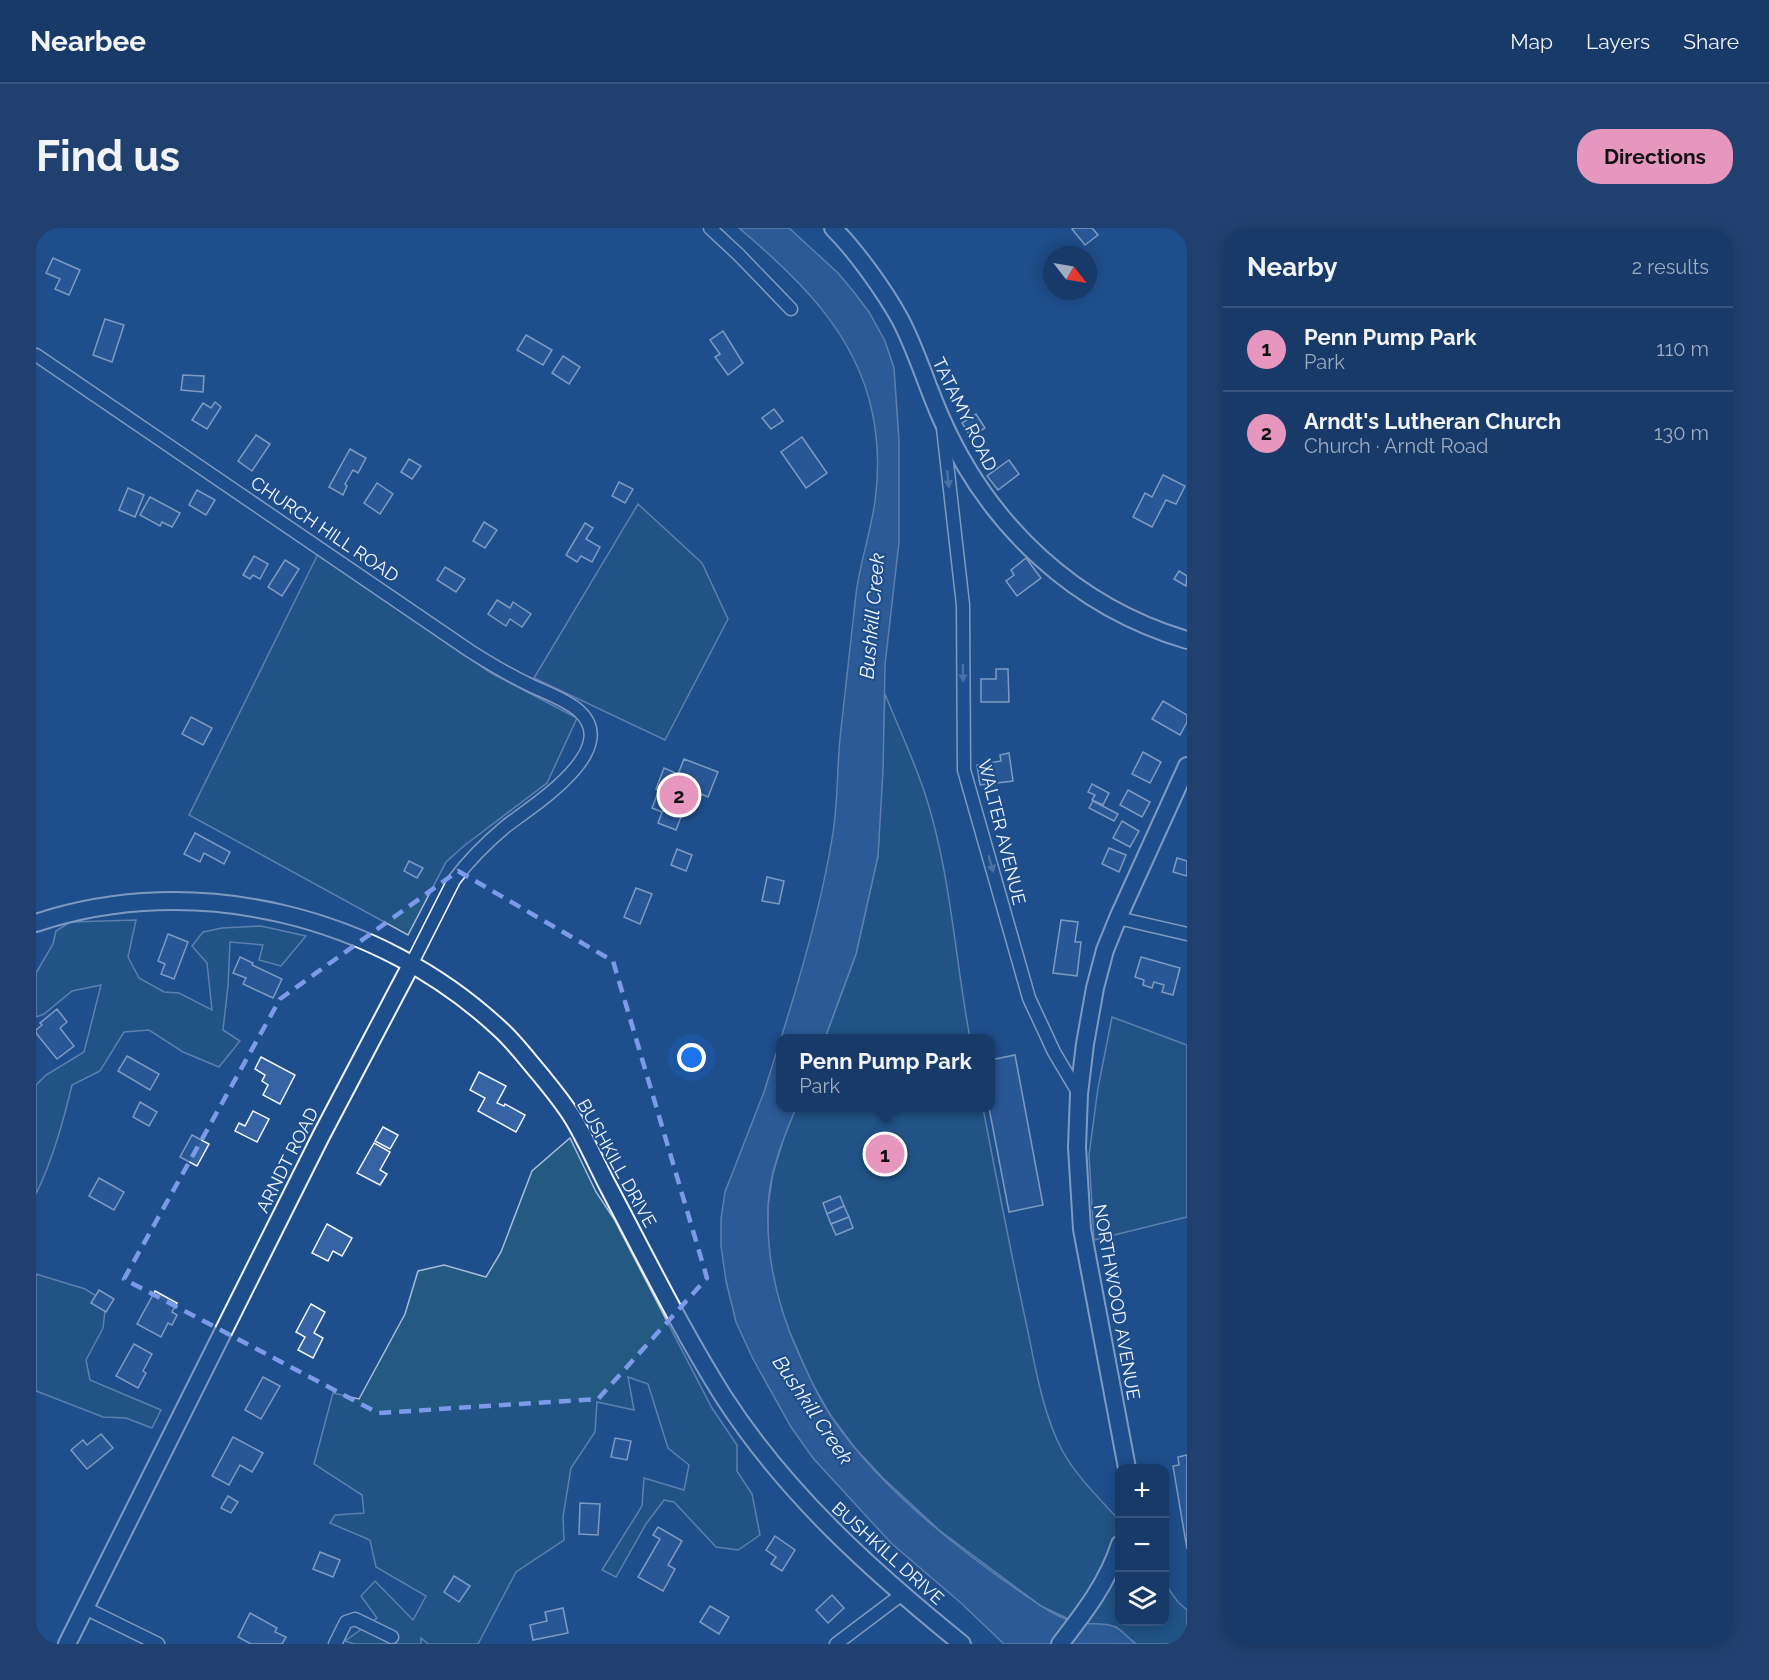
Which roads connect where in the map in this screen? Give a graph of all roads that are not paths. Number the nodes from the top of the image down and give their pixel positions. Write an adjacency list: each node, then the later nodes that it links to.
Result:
1 (710, 228): 3 (street)
2 (833, 228): 5 (main road, TATAMY ROAD)
3 (791, 309)
4 (36, 355): 7 (street, CHURCH HILL ROAD)
5 (942, 420): 6 (main road, TATAMY ROAD); 13 (street, WALTER AVENUE, one-way to 13)
6 (1187, 640)
7 (590, 730): 12 (street, ARNDT ROAD)
8 (1187, 766): 9 (main road, NORTHWOOD AVENUE)
9 (1118, 918): 11 (street); 13 (main road, NORTHWOOD AVENUE)
10 (36, 923): 12 (main road, BUSHKILL DRIVE)
11 (1187, 934)
12 (411, 965): 16 (main road, BUSHKILL DRIVE); 17 (main road, ARNDT ROAD)
13 (1079, 1094): 14 (main road, NORTHWOOD AVENUE)
14 (1125, 1464)
15 (1115, 1558): 24 (main road)
16 (901, 1595): 22 (street); 23 (main road, BUSHKILL DRIVE)
17 (85, 1608): 19 (main road, ARNDT ROAD); 20 (street)
18 (392, 1637): 21 (street)
19 (67, 1644)
20 (158, 1644)
21 (335, 1644)
22 (836, 1644)
23 (962, 1644)
24 (1060, 1644)

